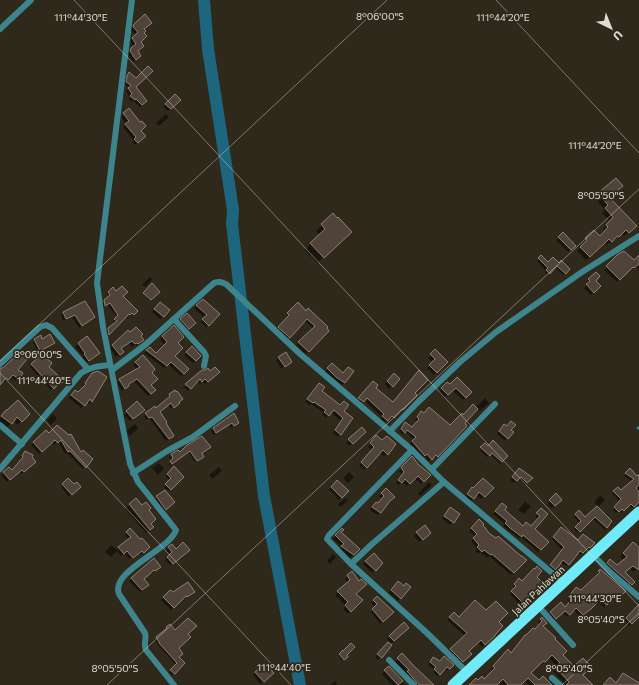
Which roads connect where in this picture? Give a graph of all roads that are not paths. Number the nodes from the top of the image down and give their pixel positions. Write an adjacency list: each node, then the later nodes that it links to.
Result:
1 (31, 0): 3 (street)
2 (132, 0): 8 (street)
3 (0, 29)
4 (638, 238): 13 (street)
5 (174, 319): 7 (street); 8 (street); 13 (street)
6 (0, 364): 9 (street)
7 (204, 366)
8 (111, 367): 9 (street); 18 (street)
9 (88, 369): 14 (street)
10 (495, 404): 17 (street)
11 (235, 406): 18 (street)
12 (0, 425): 14 (street)
13 (390, 431): 15 (street)
14 (22, 444): 16 (street)
15 (412, 450): 17 (street); 22 (street)
16 (0, 469)
17 (432, 469): 19 (street)
18 (133, 473): 30 (street)
19 (444, 482): 22 (street); 23 (street)
20 (639, 512): 21 (highway, Jalan Pahlawan)
21 (593, 555): 23 (highway, Jalan Pahlawan); 24 (street)
22 (351, 564): 28 (street)
23 (564, 583): 25 (highway, Jalan Pahlawan)
24 (639, 597)
25 (538, 607): 26 (street); 28 (highway, Jalan Pahlawan)
26 (573, 645)
27 (389, 660): 31 (street)
28 (467, 672): 32 (highway, Jalan Pahlawan)
29 (552, 678): 33 (street)
30 (174, 685)
31 (414, 685)
32 (453, 685)
33 (560, 685)

